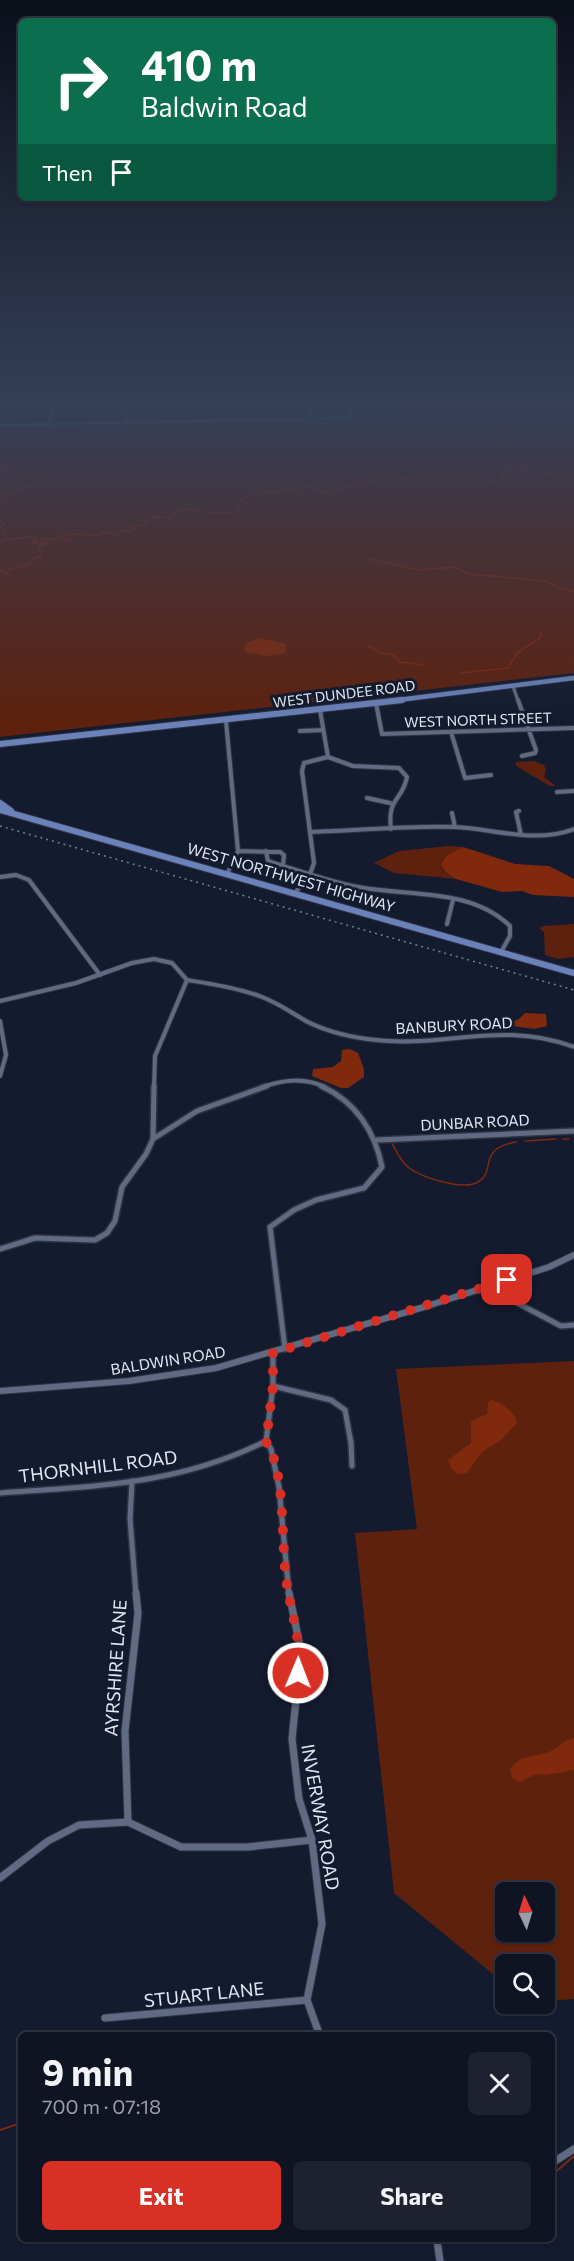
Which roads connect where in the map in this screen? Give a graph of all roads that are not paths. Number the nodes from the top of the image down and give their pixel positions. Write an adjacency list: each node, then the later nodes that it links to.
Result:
1 (574, 678): 2 (main road, WEST DUNDEE ROAD)
2 (513, 686): 3 (main road, WEST DUNDEE ROAD); 7 (street)
3 (376, 703): 4 (main road, WEST DUNDEE ROAD); 11 (street, WEST NORTH STREET)
4 (320, 710): 5 (main road, WEST DUNDEE ROAD); 8 (street)
5 (226, 721): 10 (main road, WEST DUNDEE ROAD); 31 (street)
6 (574, 728): 7 (street, WEST NORTH STREET)
7 (530, 729): 11 (street, WEST NORTH STREET); 14 (street)
8 (323, 730): 9 (street); 15 (street)
9 (300, 731)
10 (117, 732): 12 (main road, WEST DUNDEE ROAD); 13 (main road, WEST DUNDEE ROAD)
11 (451, 732): 16 (street)
12 (0, 744)
13 (0, 748)
14 (522, 756)
15 (328, 757): 21 (street); 29 (street)
16 (491, 776)
17 (574, 791): 18 (street)
18 (557, 792)
19 (368, 798): 21 (street)
20 (0, 803): 25 (main road)
21 (390, 803): 27 (street)
22 (0, 810): 25 (main road, WEST NORTHWEST HIGHWAY)
23 (519, 811): 30 (street)
24 (452, 813): 26 (street)
25 (18, 816): 34 (main road, WEST NORTHWEST HIGHWAY)
26 (455, 827): 27 (street); 30 (street)
27 (391, 829): 29 (street)
28 (574, 829): 30 (street)
29 (311, 832): 35 (street)
30 (521, 835)
31 (238, 851): 32 (street); 34 (street)
32 (266, 851): 33 (street); 33 (street)
33 (283, 866): 35 (street)
34 (227, 874): 37 (main road, WEST NORTHWEST HIGHWAY)
35 (310, 874): 37 (street); 38 (street)
36 (0, 877): 42 (street)
37 (295, 893): 40 (main road, WEST NORTHWEST HIGHWAY)
38 (453, 900): 39 (street); 40 (street)
39 (447, 924)
40 (501, 952): 41 (main road, WEST NORTHWEST HIGHWAY)
41 (574, 973)
42 (100, 975): 43 (street); 44 (street)
43 (187, 980): 46 (street, BANBURY ROAD); 49 (street)
44 (0, 1001)
45 (0, 1021): 47 (street)
46 (574, 1047)
47 (0, 1076)
48 (574, 1131): 50 (street, DUNBAR ROAD)
49 (153, 1139): 50 (street); 51 (street)
50 (377, 1140): 55 (street)
51 (0, 1249)
52 (574, 1255): 53 (street, BALDWIN ROAD)
53 (487, 1287): 54 (street); 55 (street, BALDWIN ROAD)
54 (574, 1324)
55 (285, 1349): 56 (street, BALDWIN ROAD)
56 (273, 1353): 57 (street, INVERWAY ROAD); 58 (street, BALDWIN ROAD)
57 (273, 1386): 59 (street, INVERWAY ROAD); 60 (street)
58 (0, 1391)
59 (266, 1442): 61 (street, THORNHILL ROAD); 64 (street, INVERWAY ROAD)
60 (352, 1466)
61 (132, 1481): 62 (street, THORNHILL ROAD); 63 (street, AYRSHIRE LANE)
62 (0, 1493)
63 (128, 1822): 64 (street); 65 (street)
64 (312, 1840): 66 (street, INVERWAY ROAD)
65 (0, 1878)
66 (307, 2000): 67 (street, STUART LANE); 68 (street)
67 (105, 2018)
68 (319, 2032)
69 (574, 2149): 70 (street)
70 (555, 2161)
71 (437, 2242): 72 (street)
72 (440, 2261)

